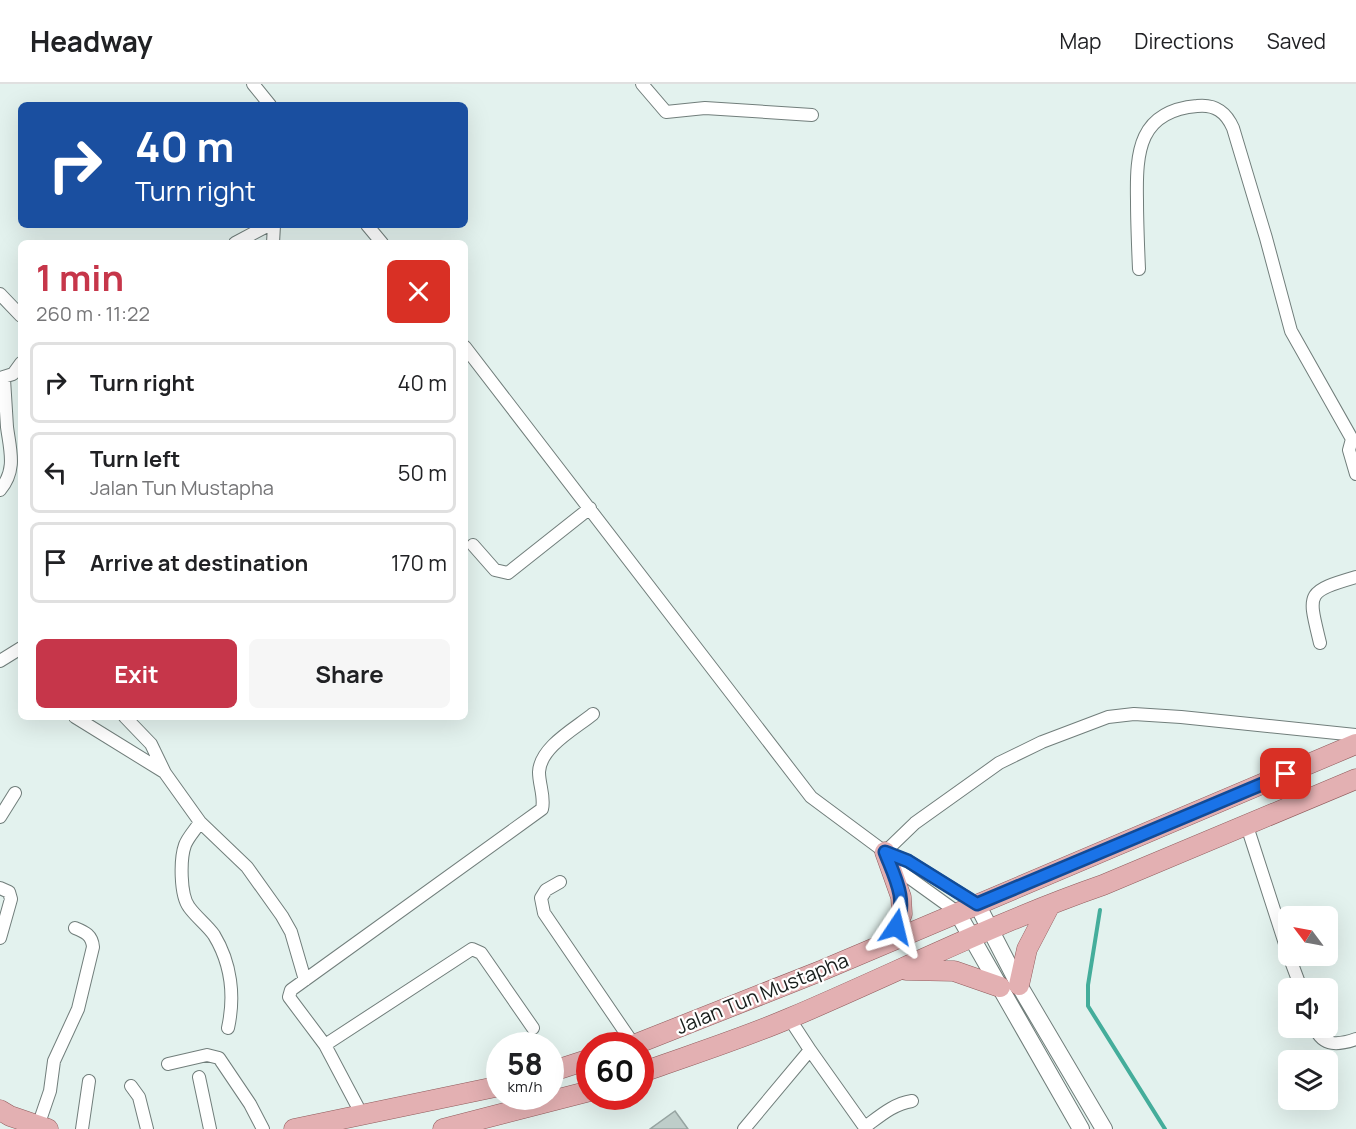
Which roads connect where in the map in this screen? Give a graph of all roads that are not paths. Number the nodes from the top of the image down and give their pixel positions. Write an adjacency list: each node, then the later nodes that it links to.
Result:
1 (253, 84): 3 (street)
2 (642, 84): 4 (street)
3 (268, 102)
4 (812, 116)
5 (263, 228): 7 (street)
6 (370, 228): 8 (street)
7 (241, 240)
8 (380, 240)
9 (1139, 269): 15 (street)
10 (0, 294): 11 (street)
11 (18, 313)
12 (468, 351): 18 (street)
13 (18, 367): 14 (street)
14 (2, 379): 17 (street)
15 (1354, 438): 16 (street)
16 (1356, 474)
17 (0, 490)
18 (590, 508): 19 (street); 35 (street)
19 (472, 545)
20 (1356, 577): 21 (street)
21 (1320, 643)
22 (18, 650): 23 (street)
23 (0, 661)
24 (593, 714): 48 (street)
25 (80, 720): 29 (street)
26 (128, 720): 29 (street)
27 (1356, 735): 35 (street)
28 (1356, 744): 39 (main road, Jalan Tun Mustapha)
29 (165, 773): 33 (street)
30 (1356, 779): 34 (main road)
31 (15, 794): 32 (street)
32 (0, 817)
33 (200, 822): 48 (street); 51 (street)
34 (1246, 823): 38 (main road); 41 (street)
35 (885, 852): 39 (street); 40 (street); 46 (main road)
36 (560, 882): 53 (street)
37 (0, 888): 44 (street)
38 (1056, 903): 43 (main road); 49 (main road)
39 (977, 904): 40 (main road, Jalan Tun Mustapha); 43 (main road)
40 (957, 912): 45 (main road); 46 (main road, Jalan Tun Mustapha)
41 (1278, 920)
42 (75, 928): 68 (street)
43 (992, 930): 45 (main road); 49 (main road)
44 (0, 938)
45 (972, 939): 47 (main road); 49 (main road)
46 (890, 941): 54 (main road, Jalan Tun Mustapha)
47 (895, 970): 49 (main road); 50 (main road)
48 (305, 980): 57 (street)
49 (1010, 986): 77 (main road); 78 (main road)
50 (789, 1018): 58 (street); 60 (main road)
51 (228, 1028)
52 (533, 1028): 57 (street)
53 (624, 1032)
54 (654, 1037)
55 (1322, 1038): 56 (street)
56 (1356, 1039)
57 (325, 1045): 67 (street)
58 (810, 1050): 69 (street); 76 (street)
59 (168, 1064): 73 (street)
60 (654, 1068)
61 (199, 1077): 72 (street)
62 (89, 1081): 70 (street)
63 (131, 1086): 71 (street)
64 (486, 1089): 67 (main road)
65 (576, 1095): 75 (main road)
66 (912, 1101): 69 (street)
67 (362, 1115): 74 (main road)
68 (23, 1122)
69 (866, 1128)
70 (82, 1129)
71 (147, 1129)
72 (210, 1129)
73 (263, 1129)
74 (294, 1129)
75 (443, 1129)
76 (744, 1129)
77 (1081, 1129)
78 (1104, 1129)

